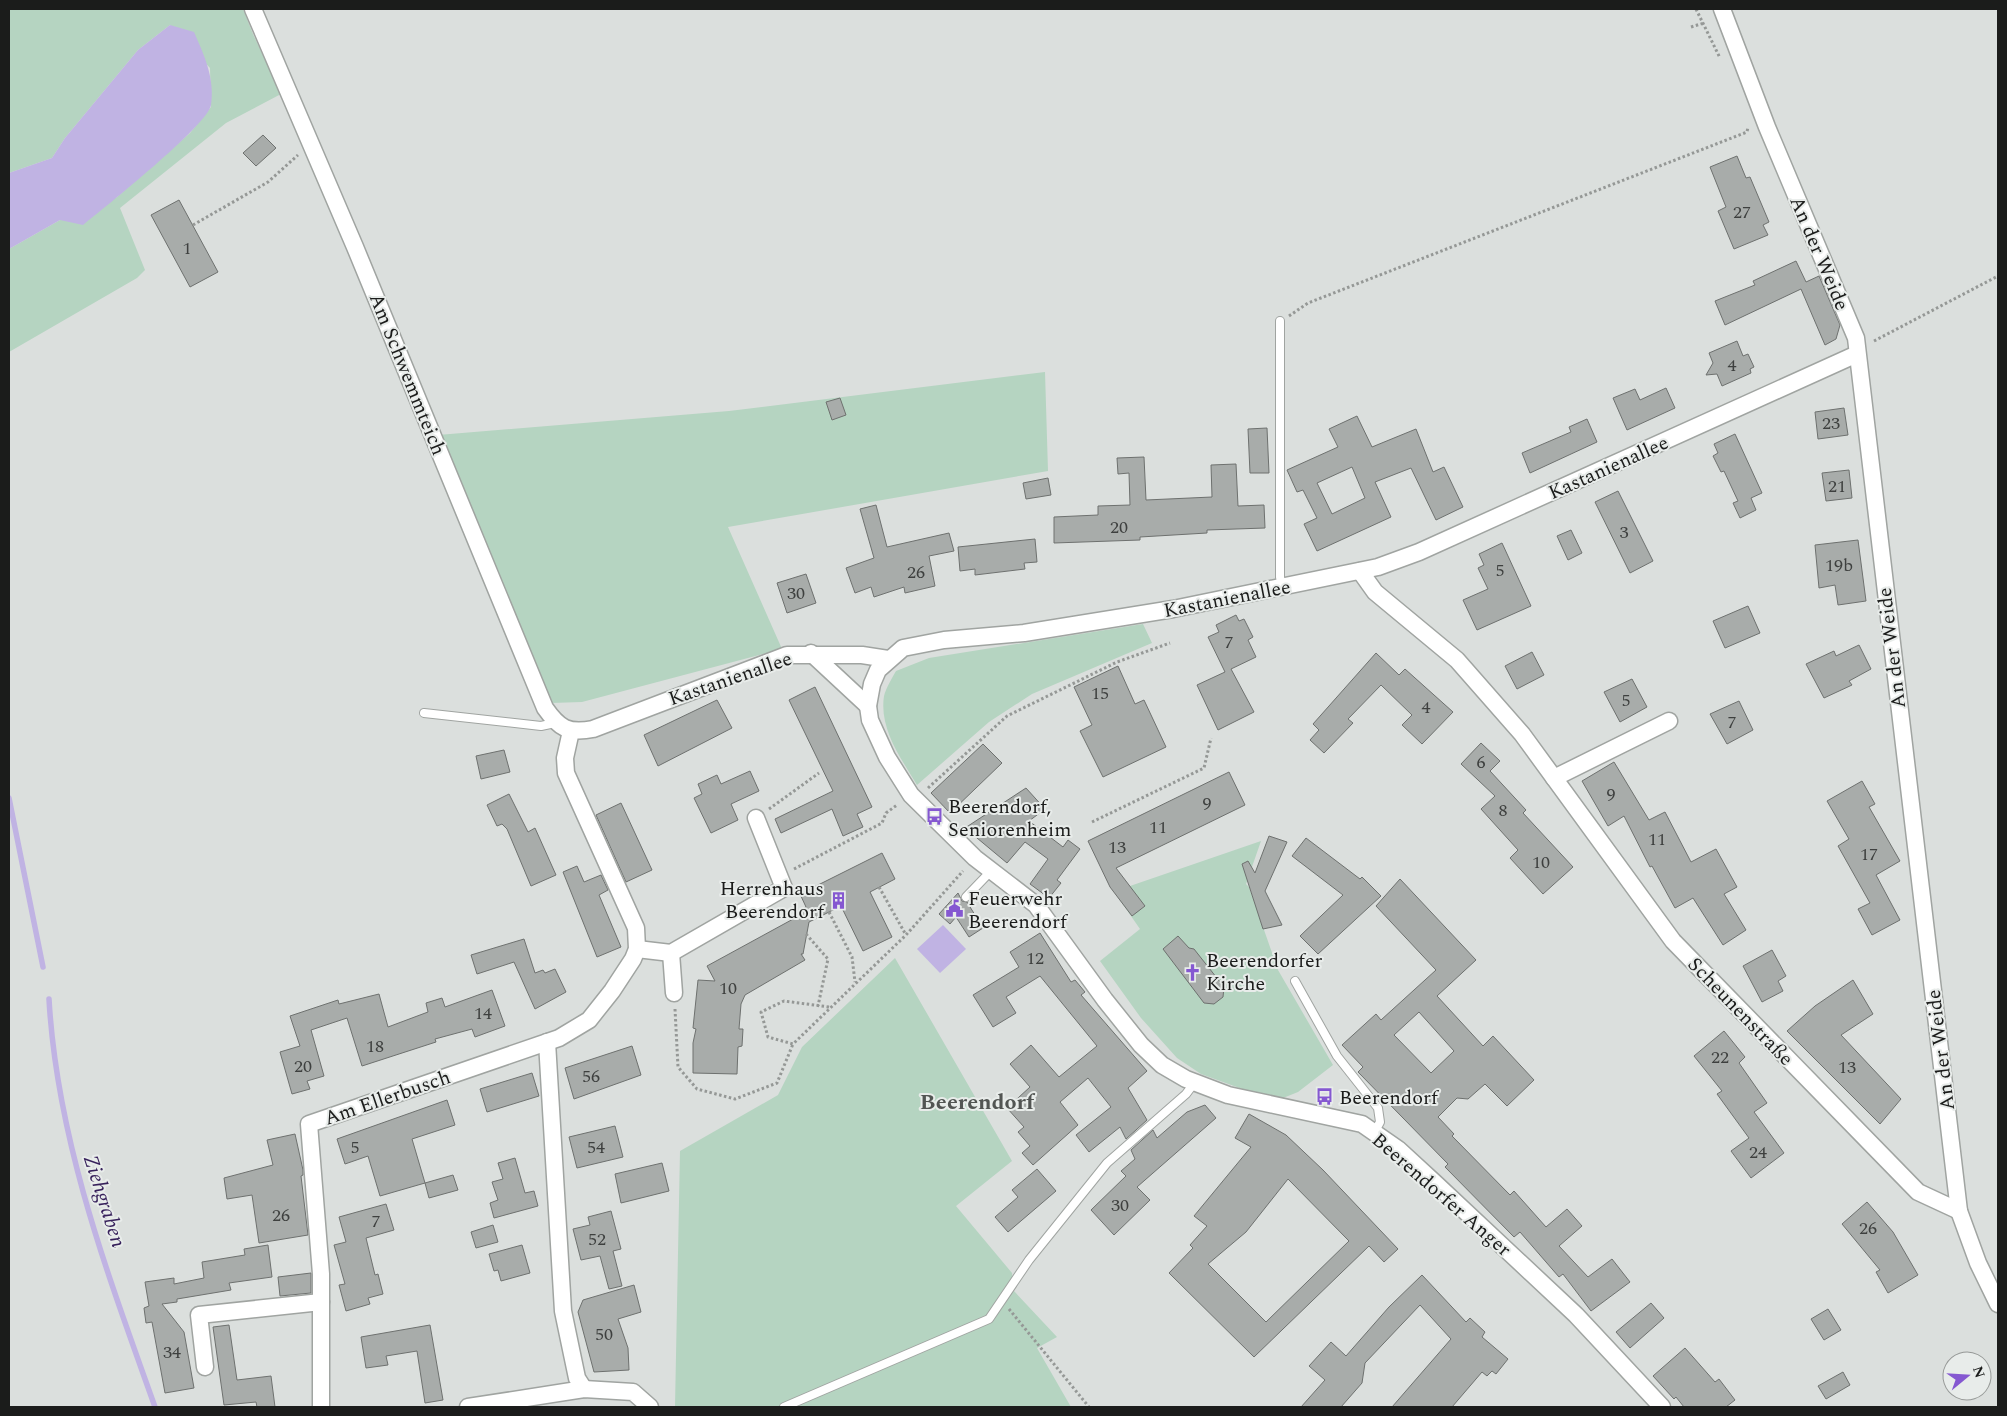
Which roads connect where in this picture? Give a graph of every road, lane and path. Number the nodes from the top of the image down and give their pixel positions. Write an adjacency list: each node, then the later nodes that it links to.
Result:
1 (253, 9): 4 (street, Am Schwemmteich)
2 (1722, 9): 8 (street, An der Weide)
3 (1749, 123): 7 (path)
4 (311, 143): 5 (path); 17 (street, Am Schwemmteich)
5 (193, 224)
6 (1998, 276): 8 (path)
7 (1280, 322): 10 (lane)
8 (1857, 354): 9 (street, Kastanienallee); 44 (street, An der Weide)
9 (1360, 571): 10 (street, Kastanienallee); 21 (street, Scheunenstraße)
10 (1282, 588): 13 (street, Kastanienallee)
11 (1170, 643): 22 (path)
12 (811, 653): 13 (street, Kastanienallee); 14 (street); 18 (street, Kastanienallee)
13 (888, 659): 14 (street, Beerendorfer Anger)
14 (868, 706): 22 (street, Beerendorfer Anger)
15 (424, 713): 17 (lane)
16 (1669, 721): 21 (street)
17 (555, 723): 18 (street)
18 (571, 731): 33 (street)
19 (1211, 738): 24 (path)
20 (819, 773): 23 (path)
21 (1554, 778): 44 (street, Scheunenstraße)
22 (911, 795): 25 (street, Beerendorfer Anger); 27 (path)
23 (756, 818): 27 (street)
24 (1092, 822)
25 (976, 858): 26 (street, Beerendorfer Anger); 32 (path)
26 (992, 870): 29 (lane); 42 (street, Beerendorfer Anger)
27 (780, 876): 34 (street)
28 (879, 887): 32 (path)
29 (966, 897)
30 (829, 912): 36 (path)
31 (806, 934): 38 (path)
32 (906, 935): 36 (path)
33 (637, 949): 34 (street); 40 (street, Am Ellerbusch)
34 (671, 952): 37 (street)
35 (1295, 981): 43 (lane)
36 (855, 983): 39 (path)
37 (674, 993): 41 (path)
38 (818, 1006): 39 (path); 41 (path)
39 (829, 1008): 41 (path)
40 (547, 1042): 46 (street, Am Ellerbusch); 49 (street)
41 (794, 1044)
42 (1195, 1082): 43 (street, Beerendorfer Anger); 45 (lane)
43 (1374, 1133): 55 (street, Beerendorfer Anger)
44 (1959, 1211): 47 (street, An der Weide)
45 (1002, 1300): 53 (lane); 54 (path)
46 (321, 1302): 48 (street); 50 (street, Am Ellerbusch)
47 (1998, 1304)
48 (205, 1367)
49 (584, 1388): 51 (street); 52 (street)
50 (321, 1407)
51 (468, 1407)
52 (650, 1407)
53 (784, 1407)
54 (1089, 1407)
55 (1662, 1407)

